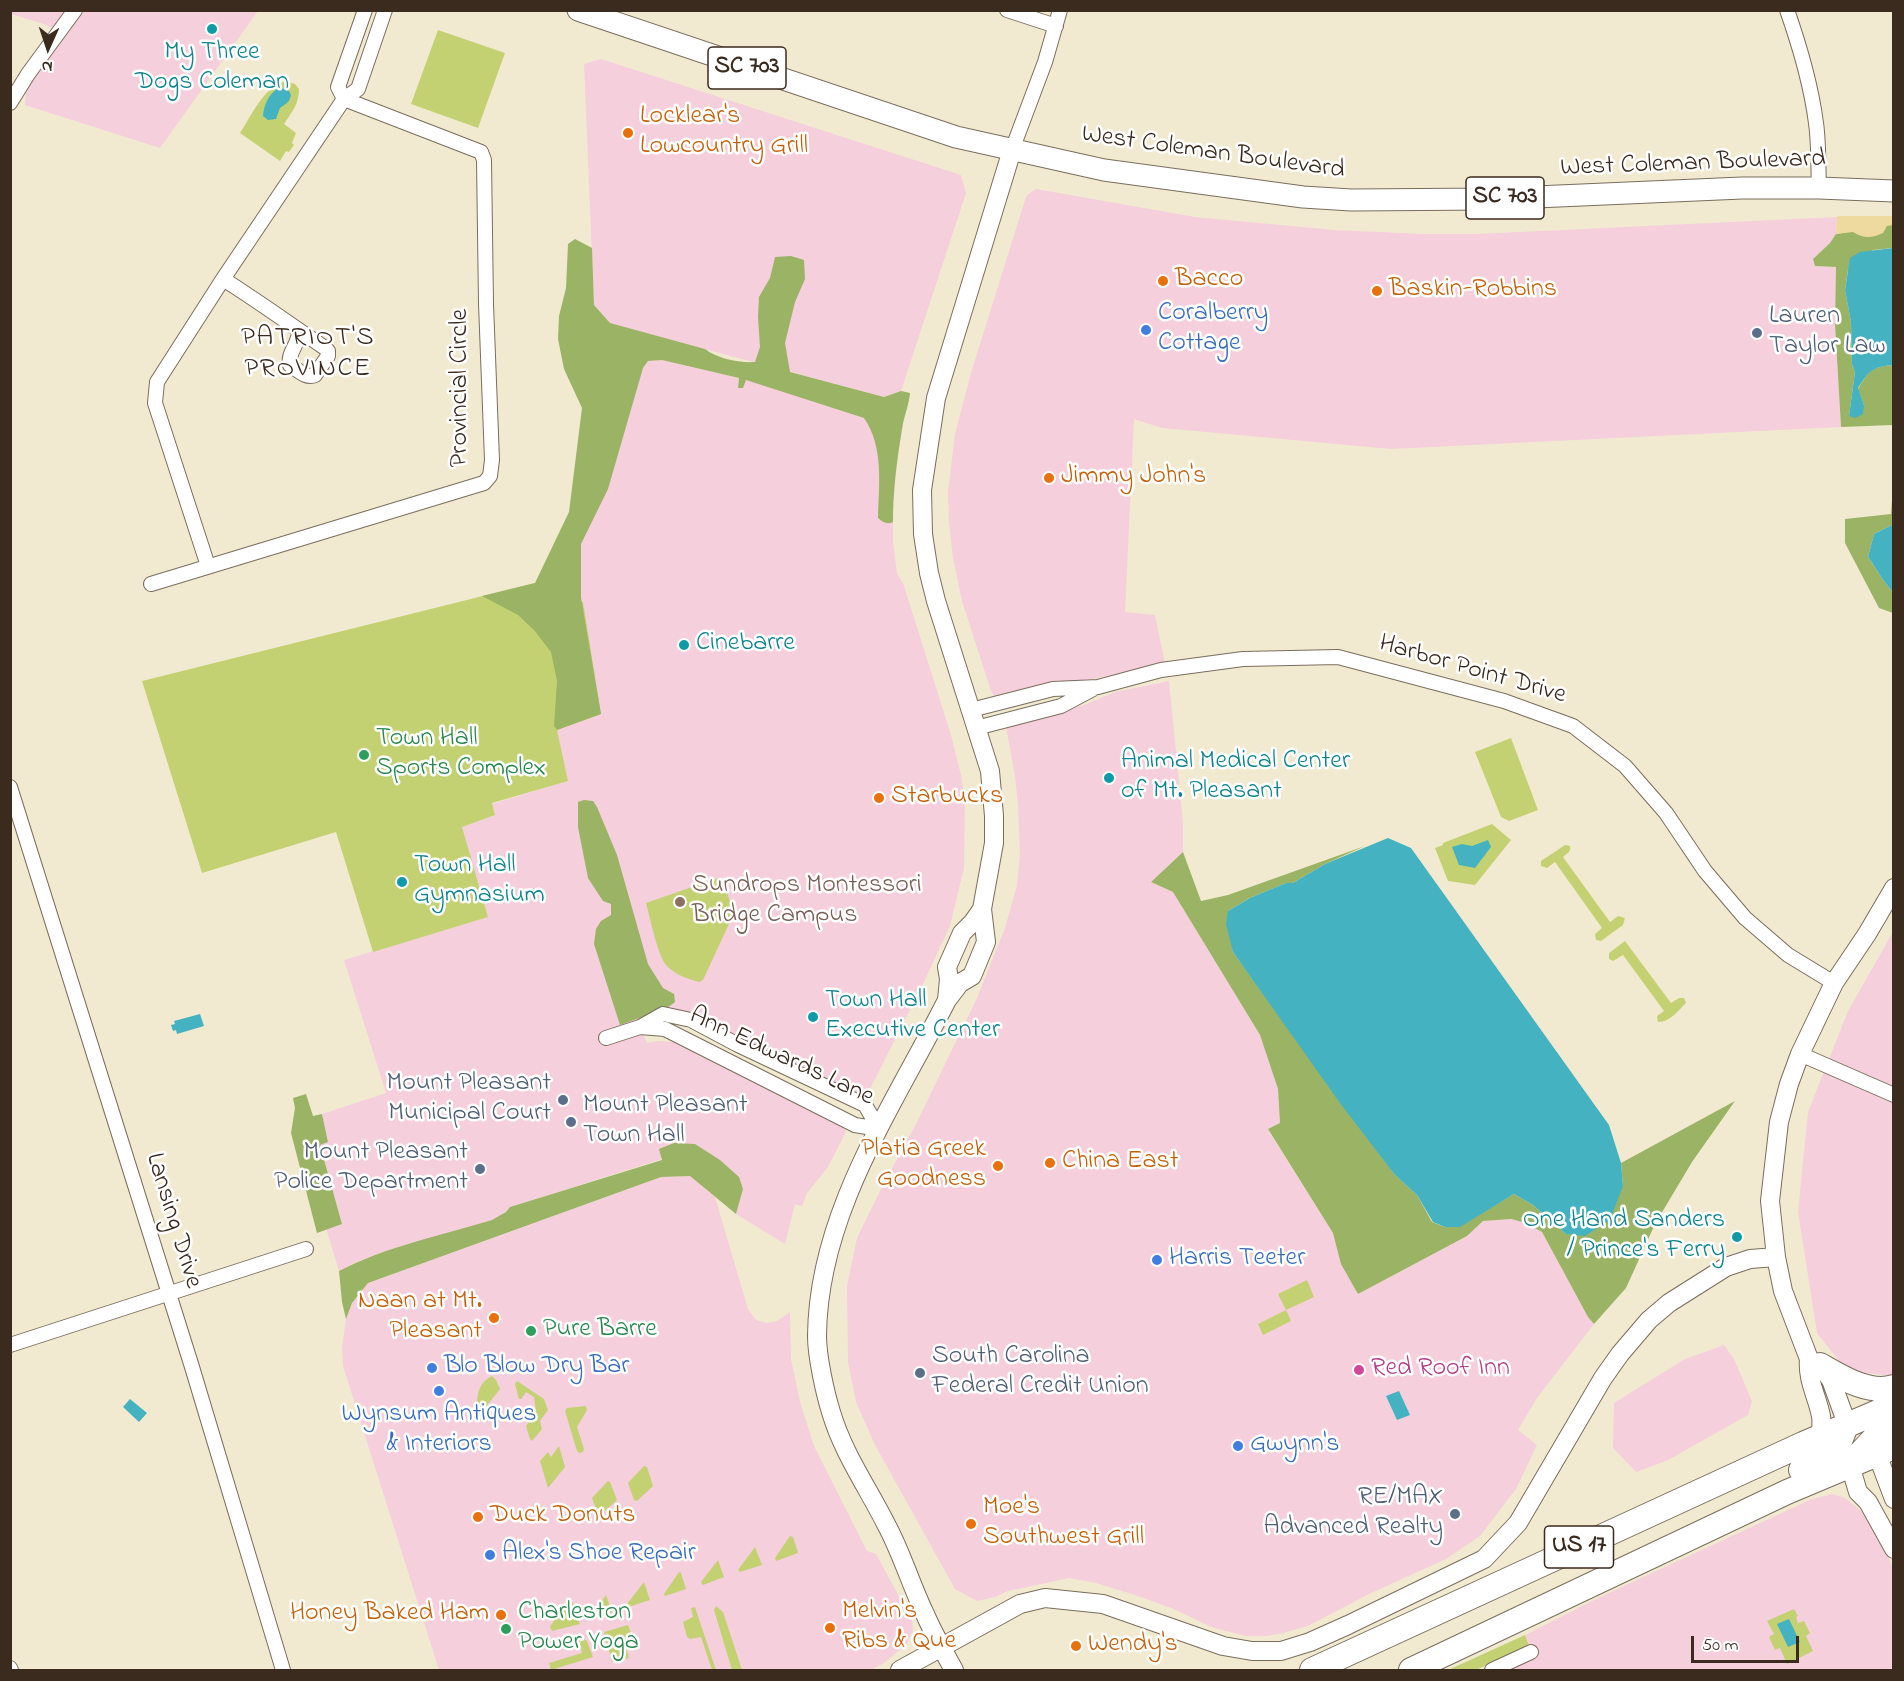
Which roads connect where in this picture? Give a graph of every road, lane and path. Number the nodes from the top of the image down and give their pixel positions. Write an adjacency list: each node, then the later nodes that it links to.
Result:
1 (75, 10): 10 (street)
2 (365, 10): 9 (street)
3 (385, 10): 9 (street)
4 (578, 10): 11 (main road, West Coleman Boulevard / SC 703)
5 (1007, 10): 8 (street)
6 (1060, 10): 8 (street)
7 (1786, 10): 13 (street)
8 (1056, 26): 11 (street)
9 (344, 99): 16 (street); 18 (street, Provincial Circle)
10 (10, 103)
11 (1012, 150): 13 (main road, West Coleman Boulevard / SC 703); 21 (street)
12 (1893, 183): 14 (main road, West Coleman Boulevard / SC 703)
13 (1819, 188): 14 (main road, West Coleman Boulevard / SC 703)
14 (1863, 189): 15 (main road, West Coleman Boulevard / SC 703)
15 (1893, 191)
16 (223, 279): 17 (street); 18 (street)
17 (298, 330)
18 (208, 566): 19 (street, Provincial Circle)
19 (151, 584)
20 (1098, 687): 21 (street, Harbor Point Drive); 22 (street, Harbor Point Drive); 26 (street, Harbor Point Drive)
21 (971, 710): 22 (street)
22 (976, 728): 25 (street)
23 (10, 787): 35 (street, Lansing Drive)
24 (1893, 888): 26 (street)
25 (982, 909): 27 (street); 27 (street)
26 (1834, 983): 30 (street)
27 (947, 1000): 32 (street)
28 (640, 1027): 29 (street, Ann Edwards Lane); 32 (street, Ann Edwards Lane); 32 (street, Ann Edwards Lane)
29 (606, 1038)
30 (1800, 1054): 31 (street); 34 (street)
31 (1893, 1095)
32 (879, 1129): 48 (street)
33 (306, 1249): 35 (street)
34 (1776, 1257): 37 (street); 48 (street)
35 (169, 1293): 36 (street); 50 (street, Lansing Drive)
36 (10, 1345)
37 (1814, 1362): 38 (highway); 40 (street); 42 (street)
38 (1893, 1388)
39 (1893, 1405): 40 (highway, US 17)
40 (1847, 1424): 42 (highway, US 17); 47 (highway)
41 (1893, 1426): 44 (highway)
42 (1821, 1435): 53 (highway, US 17)
43 (1885, 1450): 44 (highway, US 17); 45 (street)
44 (1850, 1465): 46 (street); 47 (highway, US 17)
45 (1893, 1499)
46 (1893, 1549)
47 (1645, 1559): 54 (highway, US 17)
48 (942, 1648): 51 (street); 52 (street)
49 (1531, 1652): 55 (street)
50 (283, 1671)
51 (900, 1671)
52 (954, 1671)
53 (1312, 1671)
54 (1411, 1671)
55 (1492, 1671)

